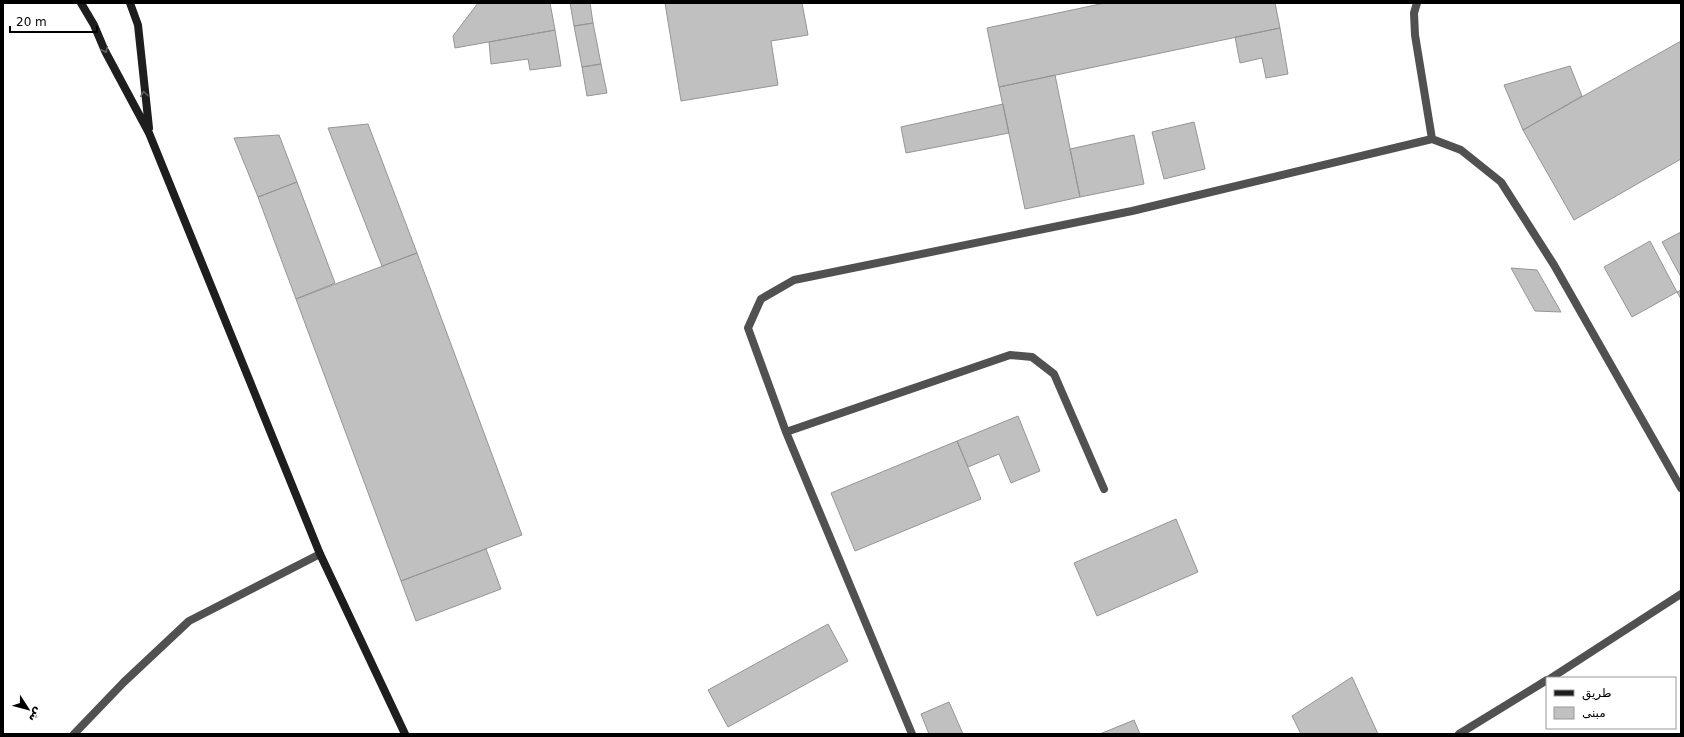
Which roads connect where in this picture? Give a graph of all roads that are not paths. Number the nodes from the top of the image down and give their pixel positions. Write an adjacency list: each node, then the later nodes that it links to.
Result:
1 (81, 3): 4 (street, one-way to 4)
2 (130, 3): 4 (street, one-way to 2)
3 (1417, 3): 5 (lane)
4 (149, 133): 9 (street)
5 (1432, 139): 6 (lane); 7 (lane)
6 (786, 432): 8 (lane); 15 (lane)
7 (1681, 488)
8 (1104, 489)
9 (320, 554): 13 (lane); 14 (street)
10 (1681, 594): 11 (lane)
11 (1553, 677)
12 (1546, 681): 16 (lane)
13 (74, 734)
14 (405, 734)
15 (912, 734)
16 (1459, 734)

